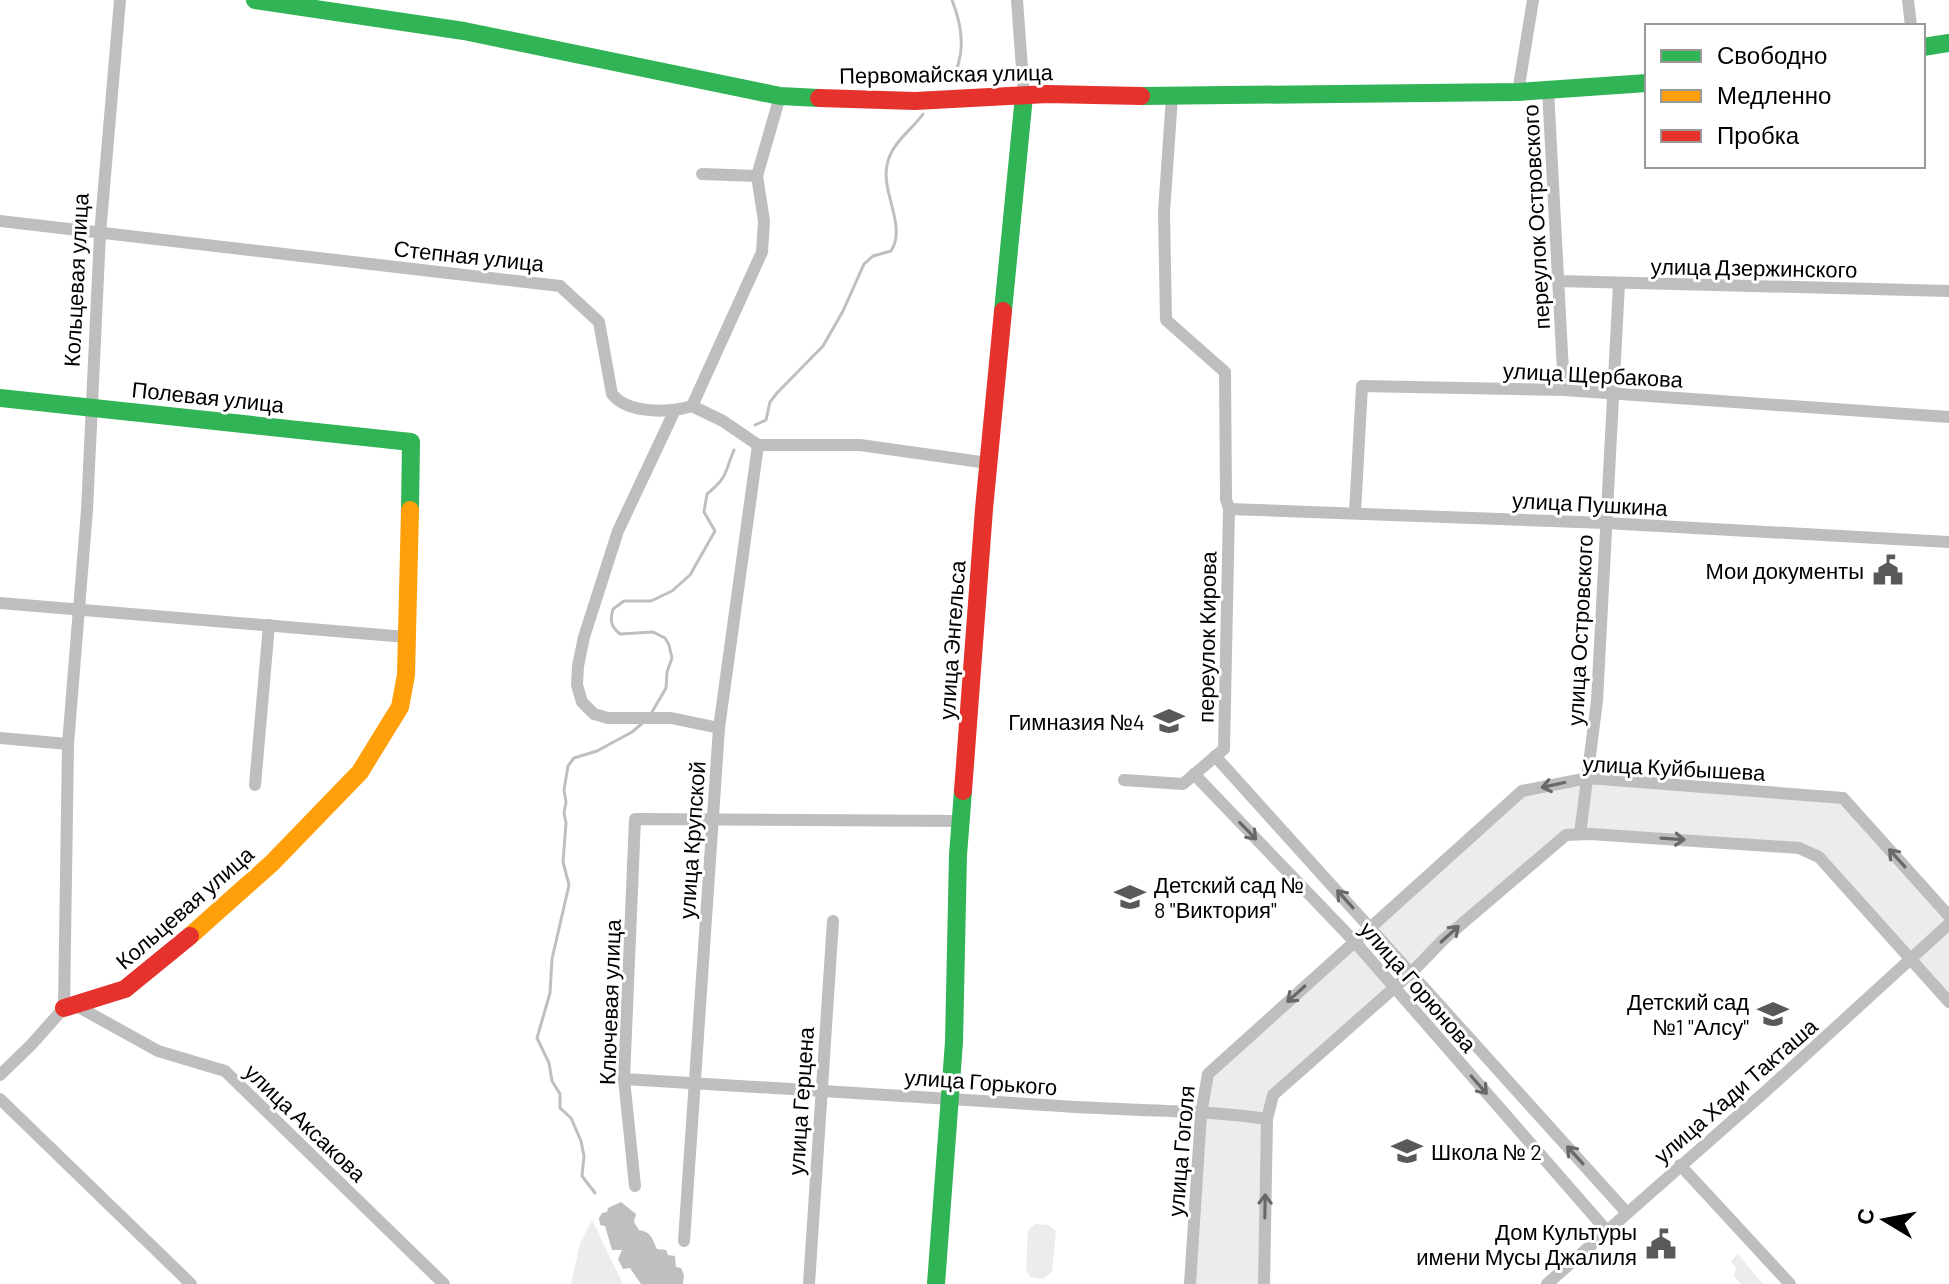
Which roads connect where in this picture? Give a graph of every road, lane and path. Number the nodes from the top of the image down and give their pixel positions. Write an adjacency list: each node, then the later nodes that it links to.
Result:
1 (120, 0): 18 (street, Кольцевая улица)
2 (255, 0): 12 (street, Первомайская улица)
3 (1017, 0): 13 (street, улица Энгельса)
4 (1533, 0): 11 (street)
5 (1908, 0): 6 (street)
6 (1911, 24)
7 (1949, 43): 8 (street)
8 (1925, 47)
9 (1645, 83): 10 (street, Первомайская улица)
10 (1548, 90): 11 (street, Первомайская улица); 19 (street, переулок Островского)
11 (1518, 92): 14 (street, Первомайская улица)
12 (780, 96): 13 (street, Первомайская улица); 16 (street)
13 (1024, 96): 14 (street, Первомайская улица); 31 (street, улица Энгельса)
14 (1172, 97): 32 (street)
15 (702, 174): 16 (street)
16 (757, 176): 25 (street)
17 (0, 221): 18 (street, Степная улица)
18 (100, 234): 26 (street, Кольцевая улица); 27 (street, Степная улица)
19 (1559, 281): 20 (street, улица Дзержинского); 22 (street, переулок Островского)
20 (1619, 284): 21 (street, улица Дзержинского); 23 (street, улица Островского)
21 (1949, 291)
22 (1564, 390): 23 (street, улица Щербакова); 33 (street, улица Щербакова)
23 (1611, 393): 28 (street, улица Щербакова); 34 (street, улица Островского)
24 (0, 398): 26 (street, Полевая улица)
25 (692, 406): 27 (street, Степная улица); 30 (street)
26 (93, 407): 29 (street, Полевая улица); 37 (street, Кольцевая улица)
27 (674, 412): 40 (street)
28 (1949, 417)
29 (411, 442): 39 (street, Кольцевая улица)
30 (758, 445): 31 (street); 40 (street, улица Крупской)
31 (988, 463): 49 (street, улица Энгельса)
32 (1229, 509): 33 (street, улица Пушкина); 43 (street, переулок Кирова)
33 (1355, 513): 34 (street, улица Пушкина)
34 (1605, 523): 35 (street, улица Пушкина); 45 (street, улица Островского)
35 (1949, 542)
36 (0, 603): 37 (street)
37 (77, 610): 38 (street); 42 (street, Кольцевая улица)
38 (269, 625): 39 (street); 47 (street)
39 (406, 637): 60 (street, Кольцевая улица)
40 (719, 728): 48 (street, улица Крупской)
41 (0, 738): 42 (street)
42 (68, 744): 60 (street, Кольцевая улица)
43 (1215, 756): 44 (street); 54 (street, улица Горюнова, one-way to 43)
44 (1194, 774): 46 (street); 55 (street, улица Горюнова, one-way to 55)
45 (1588, 778): 50 (street, улица Островского); 51 (street, улица Куйбышева, one-way to 45); 54 (street, улица Куйбышева, one-way to 54)
46 (1124, 780)
47 (255, 785)
48 (713, 818): 49 (street); 62 (street, Ключевая улица); 63 (street, улица Крупской)
49 (962, 821): 66 (street, улица Энгельса)
50 (1580, 834): 56 (street, one-way to 56); 57 (street, one-way to 50)
51 (1949, 916)
52 (833, 921): 64 (street, улица Герцена)
53 (1949, 924): 56 (street, улица Хади Такташа)
54 (1370, 927): 55 (street, улица Куйбышева); 57 (street, улица Горюнова)
55 (1354, 941): 58 (street, улица Горюнова); 67 (street, улица Гоголя, one-way to 67)
56 (1912, 959): 59 (street); 69 (street, улица Хади Такташа)
57 (1411, 973): 58 (street); 71 (street, улица Горюнова, one-way to 57)
58 (1394, 988): 68 (street); 72 (street, улица Горюнова, one-way to 72)
59 (1949, 1002)
60 (69, 1006): 61 (street); 76 (street, улица Аксакова)
61 (0, 1075)
62 (624, 1079): 63 (street, улица Горького); 70 (street, Ключевая улица)
63 (693, 1083): 64 (street, улица Горького); 73 (street, улица Крупской)
64 (821, 1089): 66 (street, улица Горького); 77 (street, улица Герцена)
65 (0, 1099): 75 (street)
66 (948, 1099): 67 (street, улица Горького); 78 (street, улица Энгельса)
67 (1201, 1114): 68 (street, улица Горького); 79 (street, улица Гоголя)
68 (1267, 1119): 80 (street, one-way to 68)
69 (1680, 1165): 71 (street, улица Хади Такташа); 81 (street)
70 (635, 1186)
71 (1627, 1213): 72 (street, улица Хади Такташа)
72 (1607, 1231): 74 (street, улица Хади Такташа)
73 (684, 1241)
74 (1552, 1283)
75 (191, 1284)
76 (444, 1284)
77 (809, 1284)
78 (936, 1284)
79 (1190, 1284)
80 (1264, 1284)
81 (1790, 1284)

